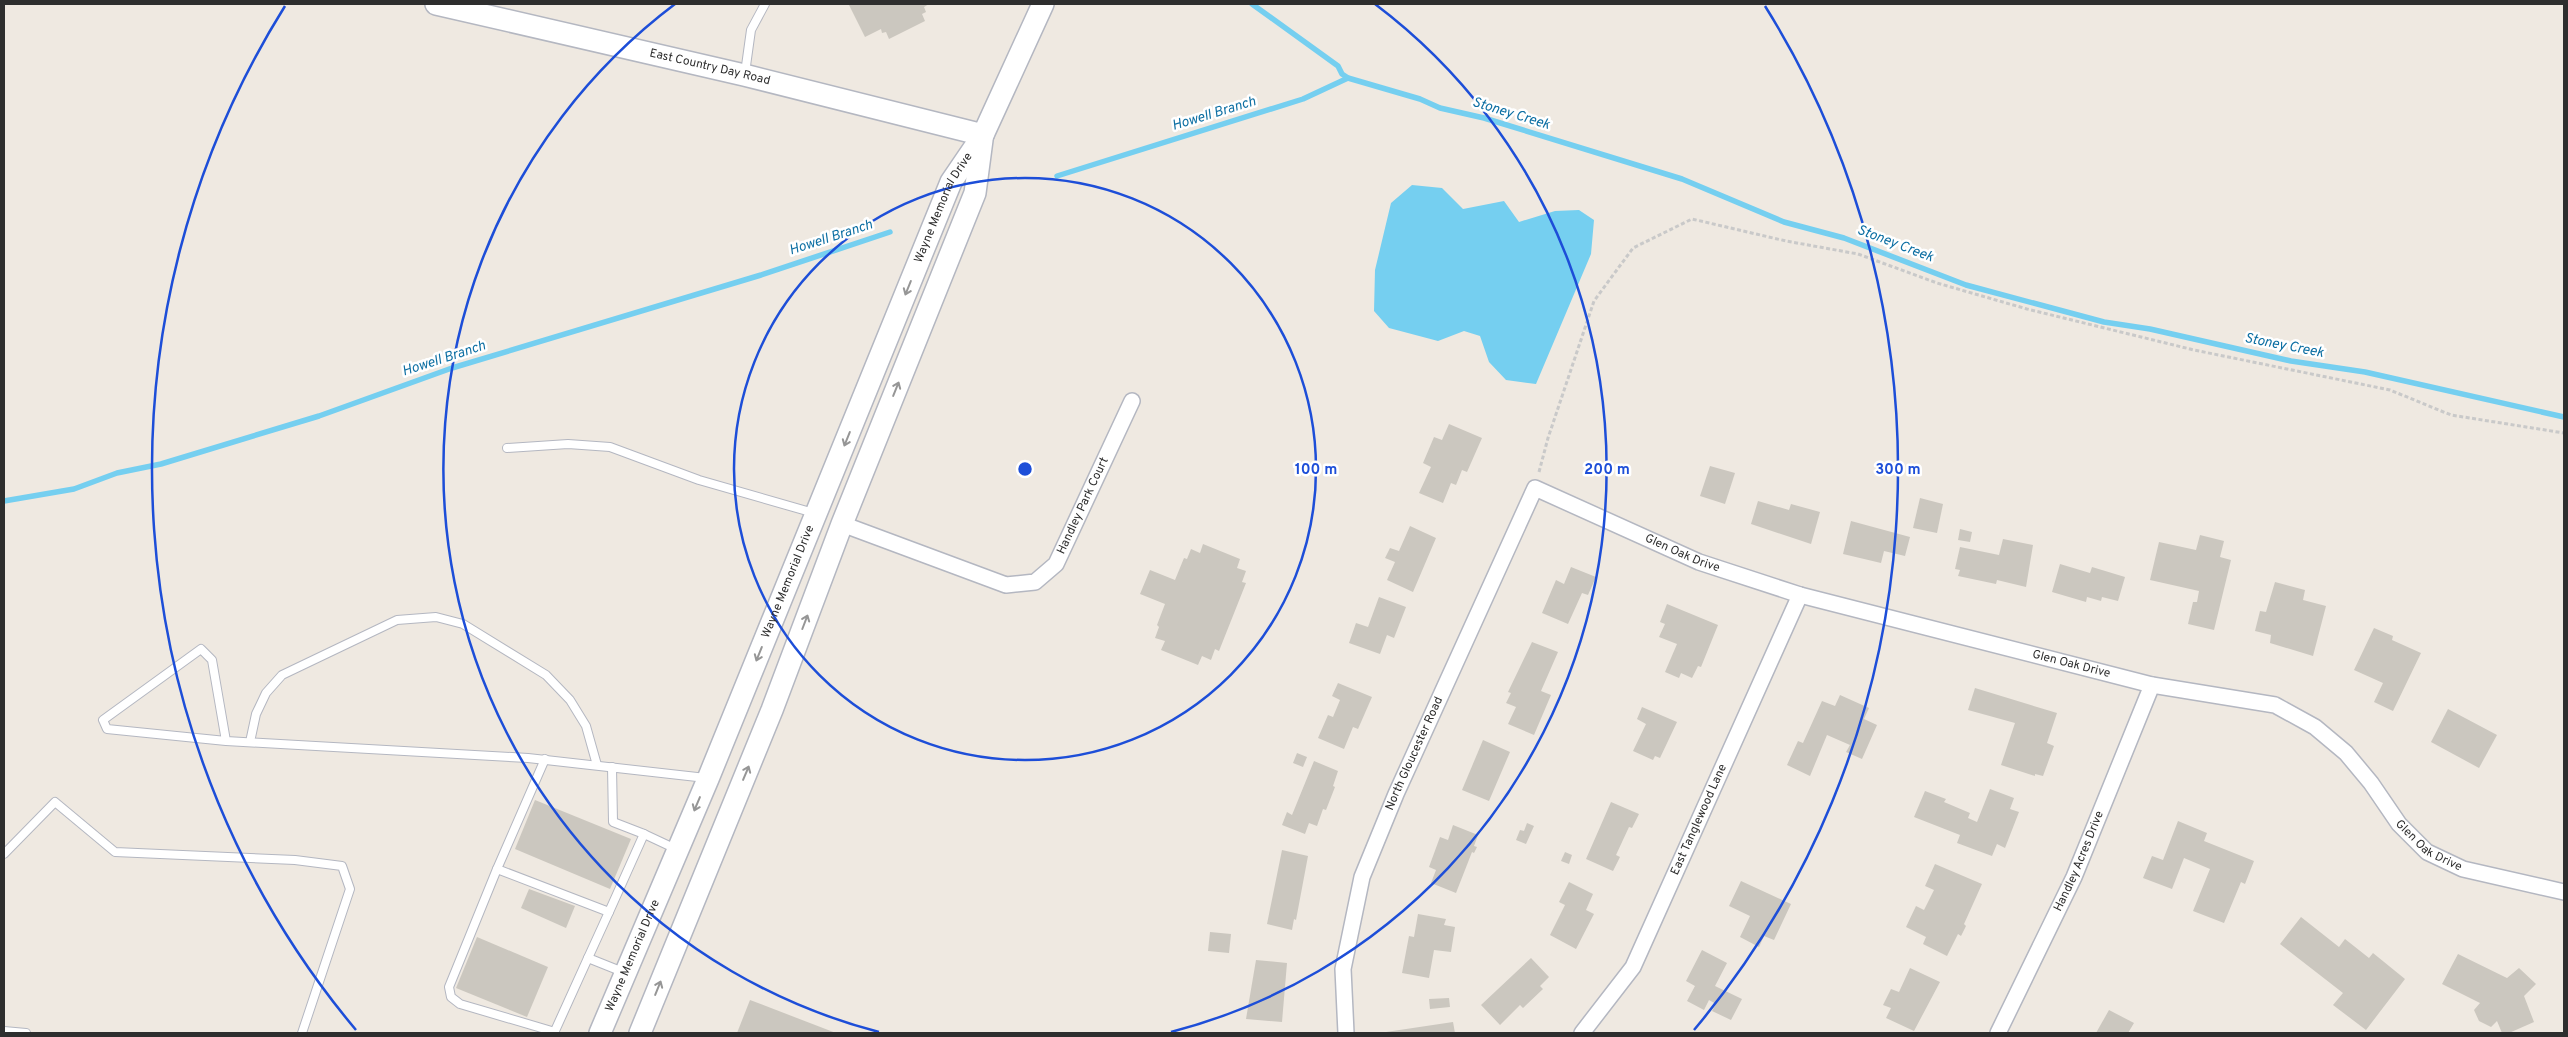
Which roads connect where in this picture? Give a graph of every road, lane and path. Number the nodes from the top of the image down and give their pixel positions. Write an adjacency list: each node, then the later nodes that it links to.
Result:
1 (436, 4): 4 (main road, East Country Day Road)
2 (764, 4): 4 (lane)
3 (1043, 4): 5 (main road, Wayne Memorial Drive)
4 (744, 75): 5 (main road, East Country Day Road)
5 (983, 135): 10 (main road, Wayne Memorial Drive, one-way to 10); 11 (main road, Wayne Memorial Drive, one-way to 5)
6 (1132, 401): 11 (street, Handley Park Court)
7 (2564, 433): 9 (path)
8 (507, 448): 10 (lane)
9 (1535, 488): 12 (street, Glen Oak Drive); 34 (street, North Gloucester Road)
10 (816, 514): 19 (main road, Wayne Memorial Drive, one-way to 19)
11 (842, 524): 33 (main road, Wayne Memorial Drive, one-way to 11)
12 (1800, 596): 13 (street, Glen Oak Drive); 35 (street, East Tanglewood Lane)
13 (2152, 685): 24 (street, Glen Oak Drive); 36 (street, Handley Acres Drive)
14 (226, 741): 14 (lane); 15 (lane)
15 (250, 742): 16 (lane); 17 (lane)
16 (545, 760): 17 (lane); 23 (lane)
17 (597, 765): 18 (lane)
18 (612, 767): 19 (lane); 20 (lane)
19 (708, 779): 21 (main road, Wayne Memorial Drive, one-way to 21)
20 (644, 834): 21 (lane); 25 (lane)
21 (678, 850): 27 (main road, Wayne Memorial Drive)
22 (4, 854): 30 (lane)
23 (497, 869): 25 (lane); 31 (lane)
24 (2564, 892)
25 (609, 912): 26 (lane)
26 (588, 958): 27 (lane); 31 (lane)
27 (626, 973): 32 (main road, Wayne Memorial Drive)
28 (4, 1031): 29 (lane)
29 (26, 1033)
30 (302, 1033)
31 (555, 1033)
32 (600, 1033)
33 (640, 1033)
34 (1346, 1033)
35 (1582, 1033)
36 (1998, 1033)

